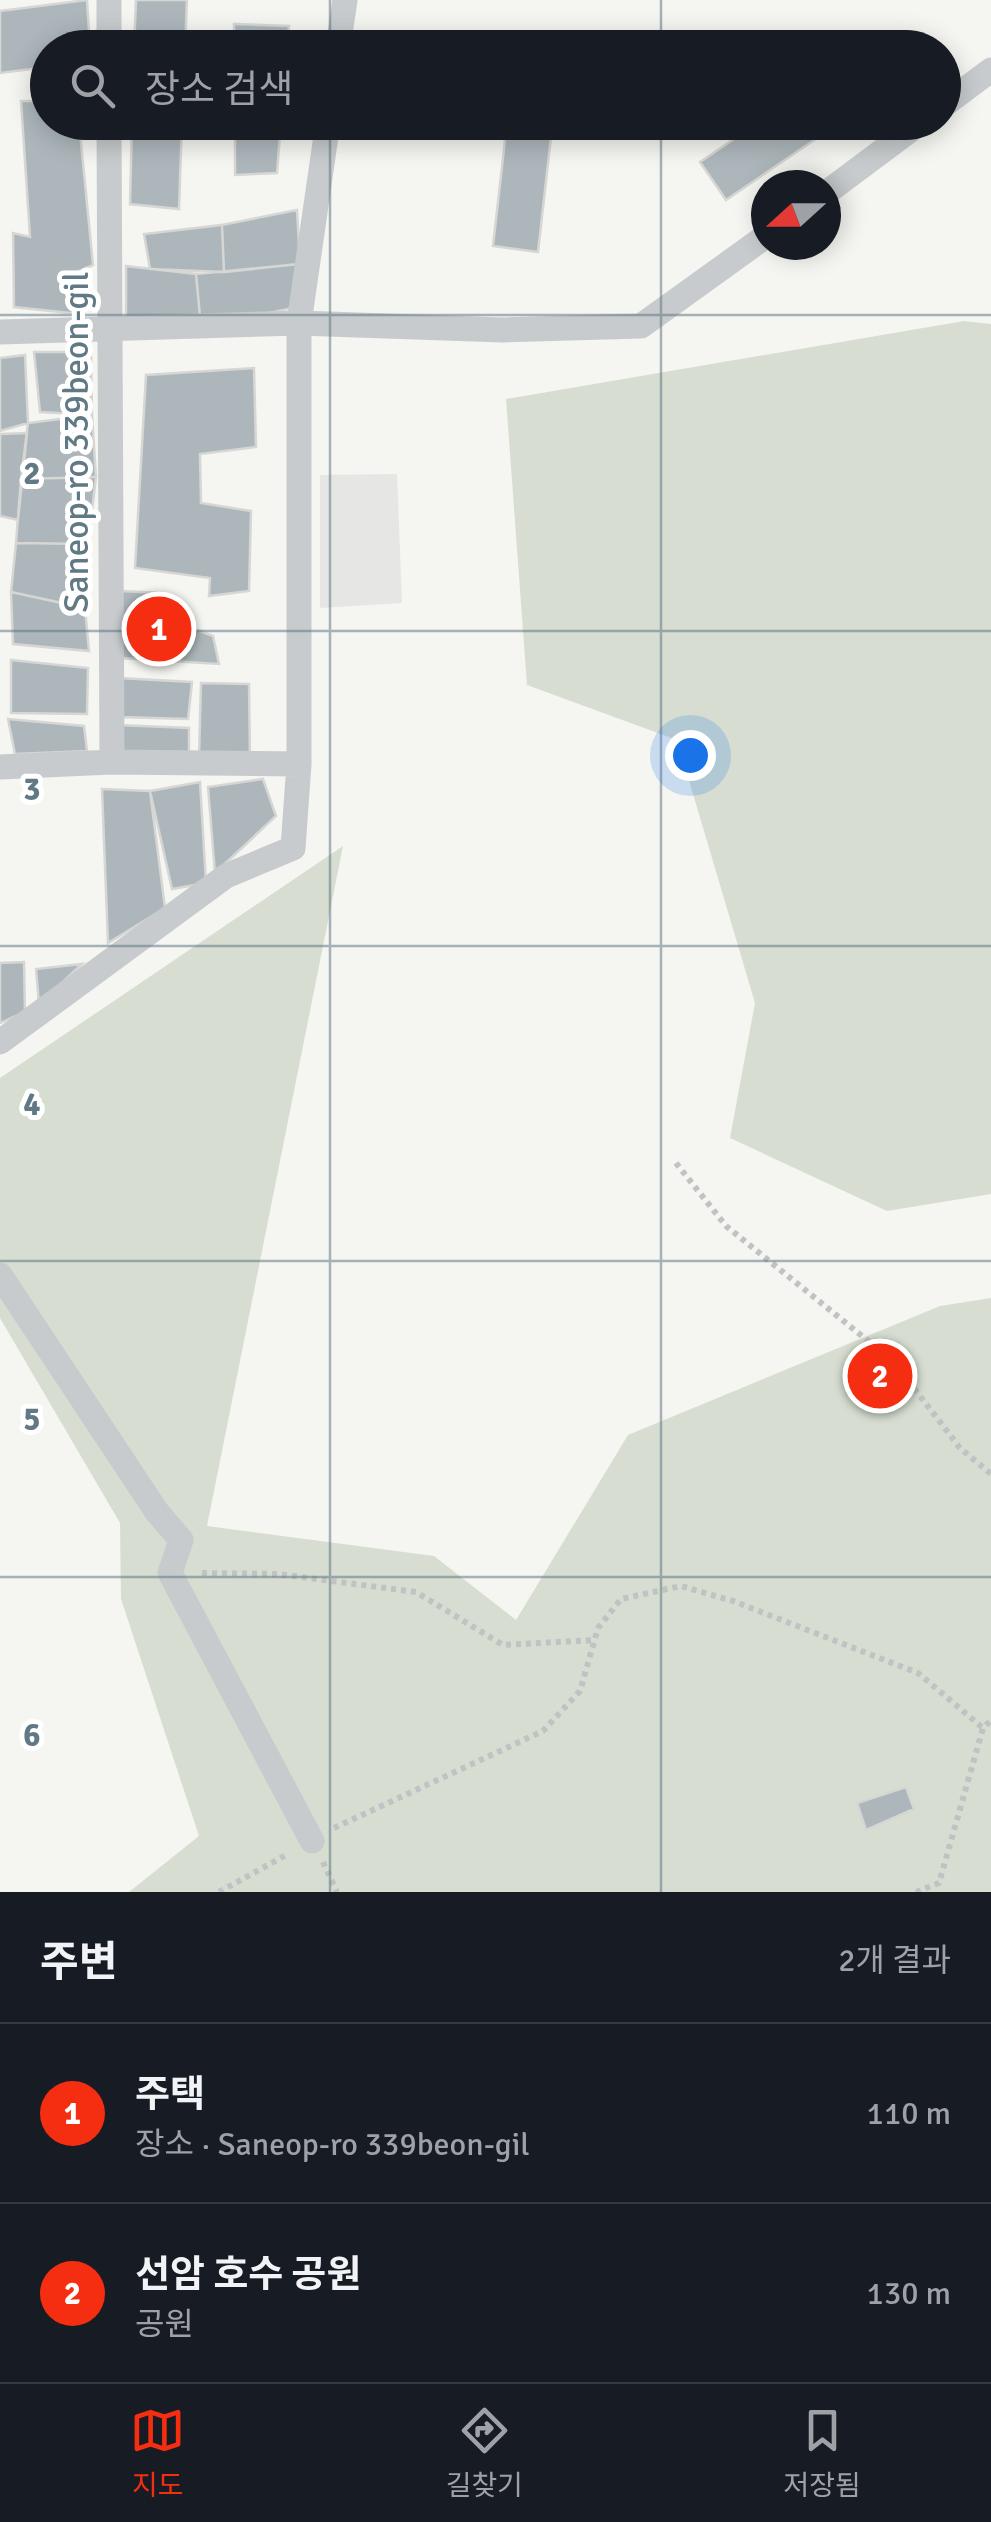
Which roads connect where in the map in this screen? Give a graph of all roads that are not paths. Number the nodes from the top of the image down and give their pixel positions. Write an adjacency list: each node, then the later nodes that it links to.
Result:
1 (109, 0): 3 (street)
2 (345, 0): 4 (street)
3 (109, 30)
4 (341, 30)
5 (991, 70): 6 (street)
6 (961, 92)
7 (109, 140): 13 (street, Saneop-ro 339beon-gil)
8 (325, 140): 12 (street)
9 (897, 140): 10 (street)
10 (841, 182)
11 (751, 247): 12 (street)
12 (300, 323): 13 (street); 16 (street)
13 (110, 330): 14 (street); 15 (street, Saneop-ro 339beon-gil)
14 (0, 332)
15 (112, 762): 16 (street); 17 (street)
16 (299, 764): 18 (street)
17 (0, 767)
18 (0, 1042)
19 (0, 1275): 20 (street)
20 (312, 1841)

